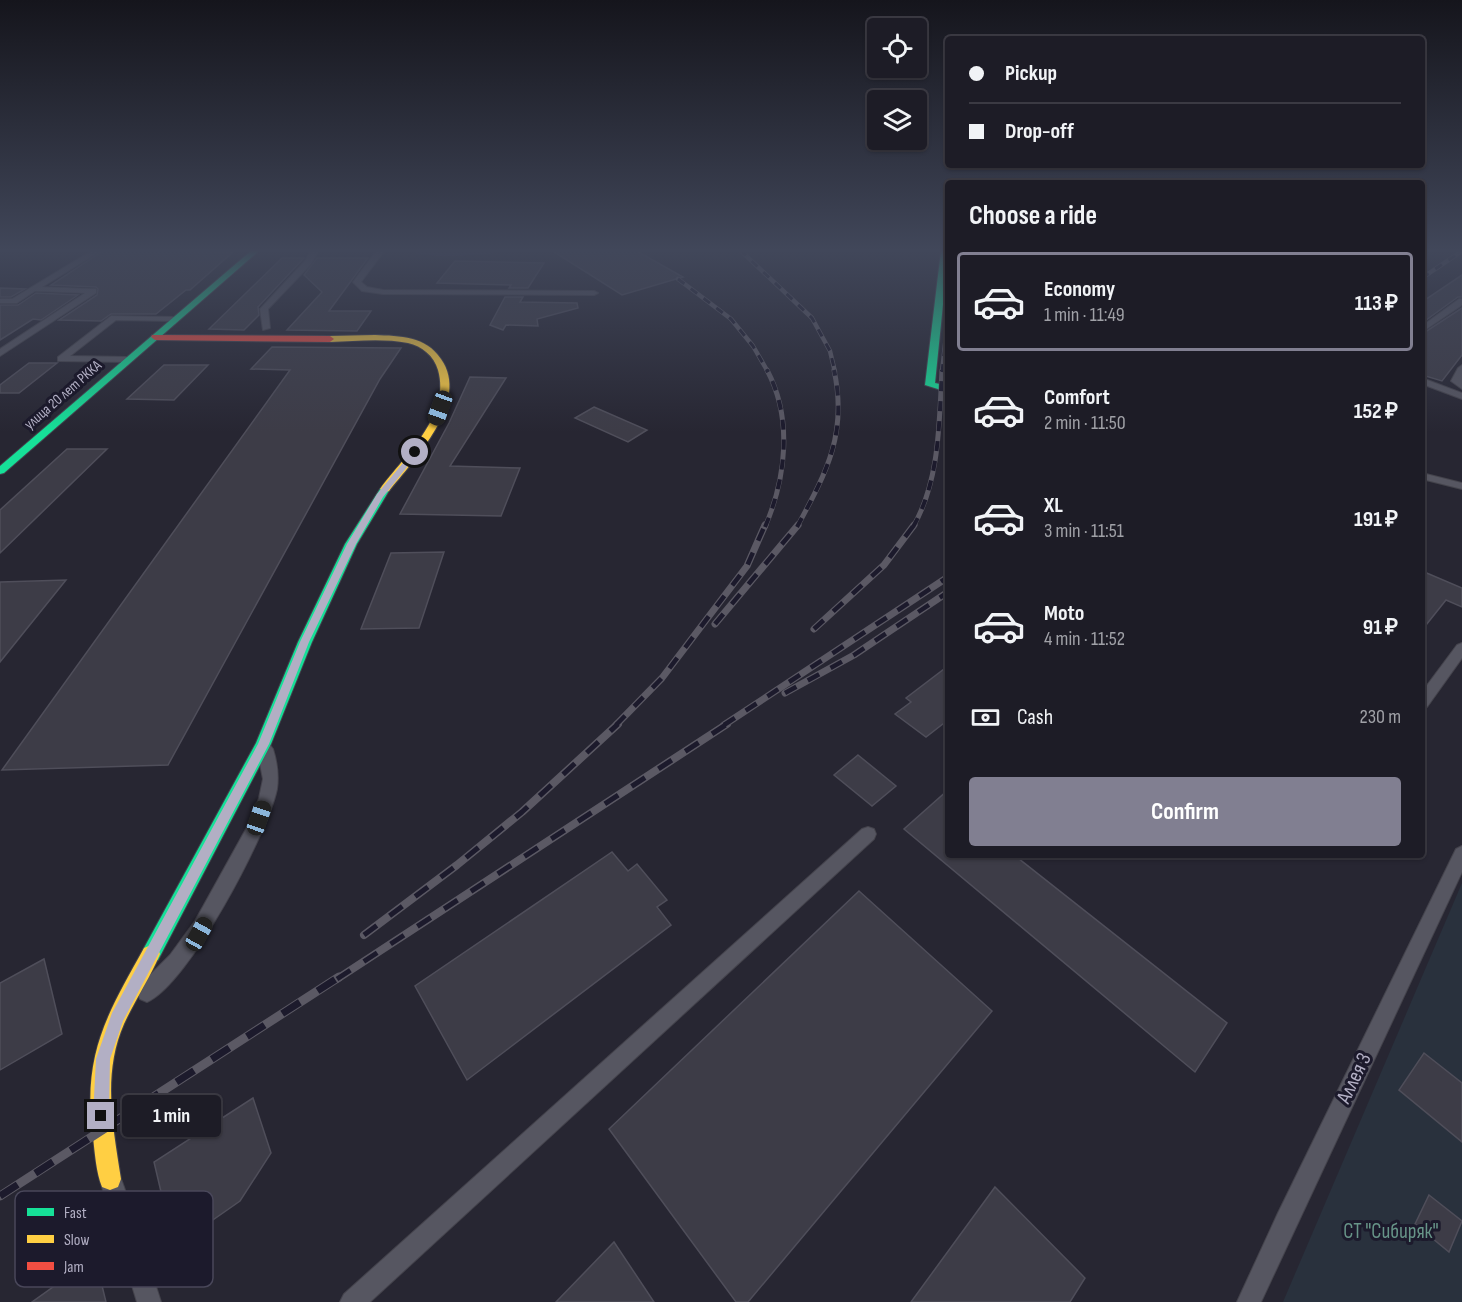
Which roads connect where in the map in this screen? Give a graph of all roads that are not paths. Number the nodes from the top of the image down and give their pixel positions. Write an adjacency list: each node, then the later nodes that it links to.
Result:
1 (63, 311): 10 (lane)
2 (186, 311): 6 (street, улица 20 лет РККА)
3 (264, 311): 7 (lane)
4 (937, 311): 15 (street)
5 (1449, 311): 8 (lane)
6 (176, 319): 9 (street, улица 20 лет РККА); 11 (lane)
7 (267, 328)
8 (1425, 328)
9 (155, 337): 11 (street, улица 20 лет РККА); 22 (street)
10 (0, 353)
11 (128, 360): 17 (street, улица 20 лет РККА)
12 (1462, 368): 14 (lane)
13 (1425, 382): 16 (lane)
14 (1462, 386)
15 (944, 388)
16 (1462, 396)
17 (0, 471)
18 (1425, 478): 19 (lane)
19 (1462, 486)
20 (1462, 648): 21 (lane)
21 (1425, 699)
22 (263, 744): 25 (street); 25 (lane)
23 (868, 834): 30 (lane)
24 (1462, 854): 31 (lane, Аллея 3)
25 (117, 1018): 26 (street)
26 (111, 1179): 27 (lane)
27 (115, 1191)
28 (144, 1287): 29 (lane)
29 (149, 1302)
30 (352, 1302)
31 (1249, 1302)

